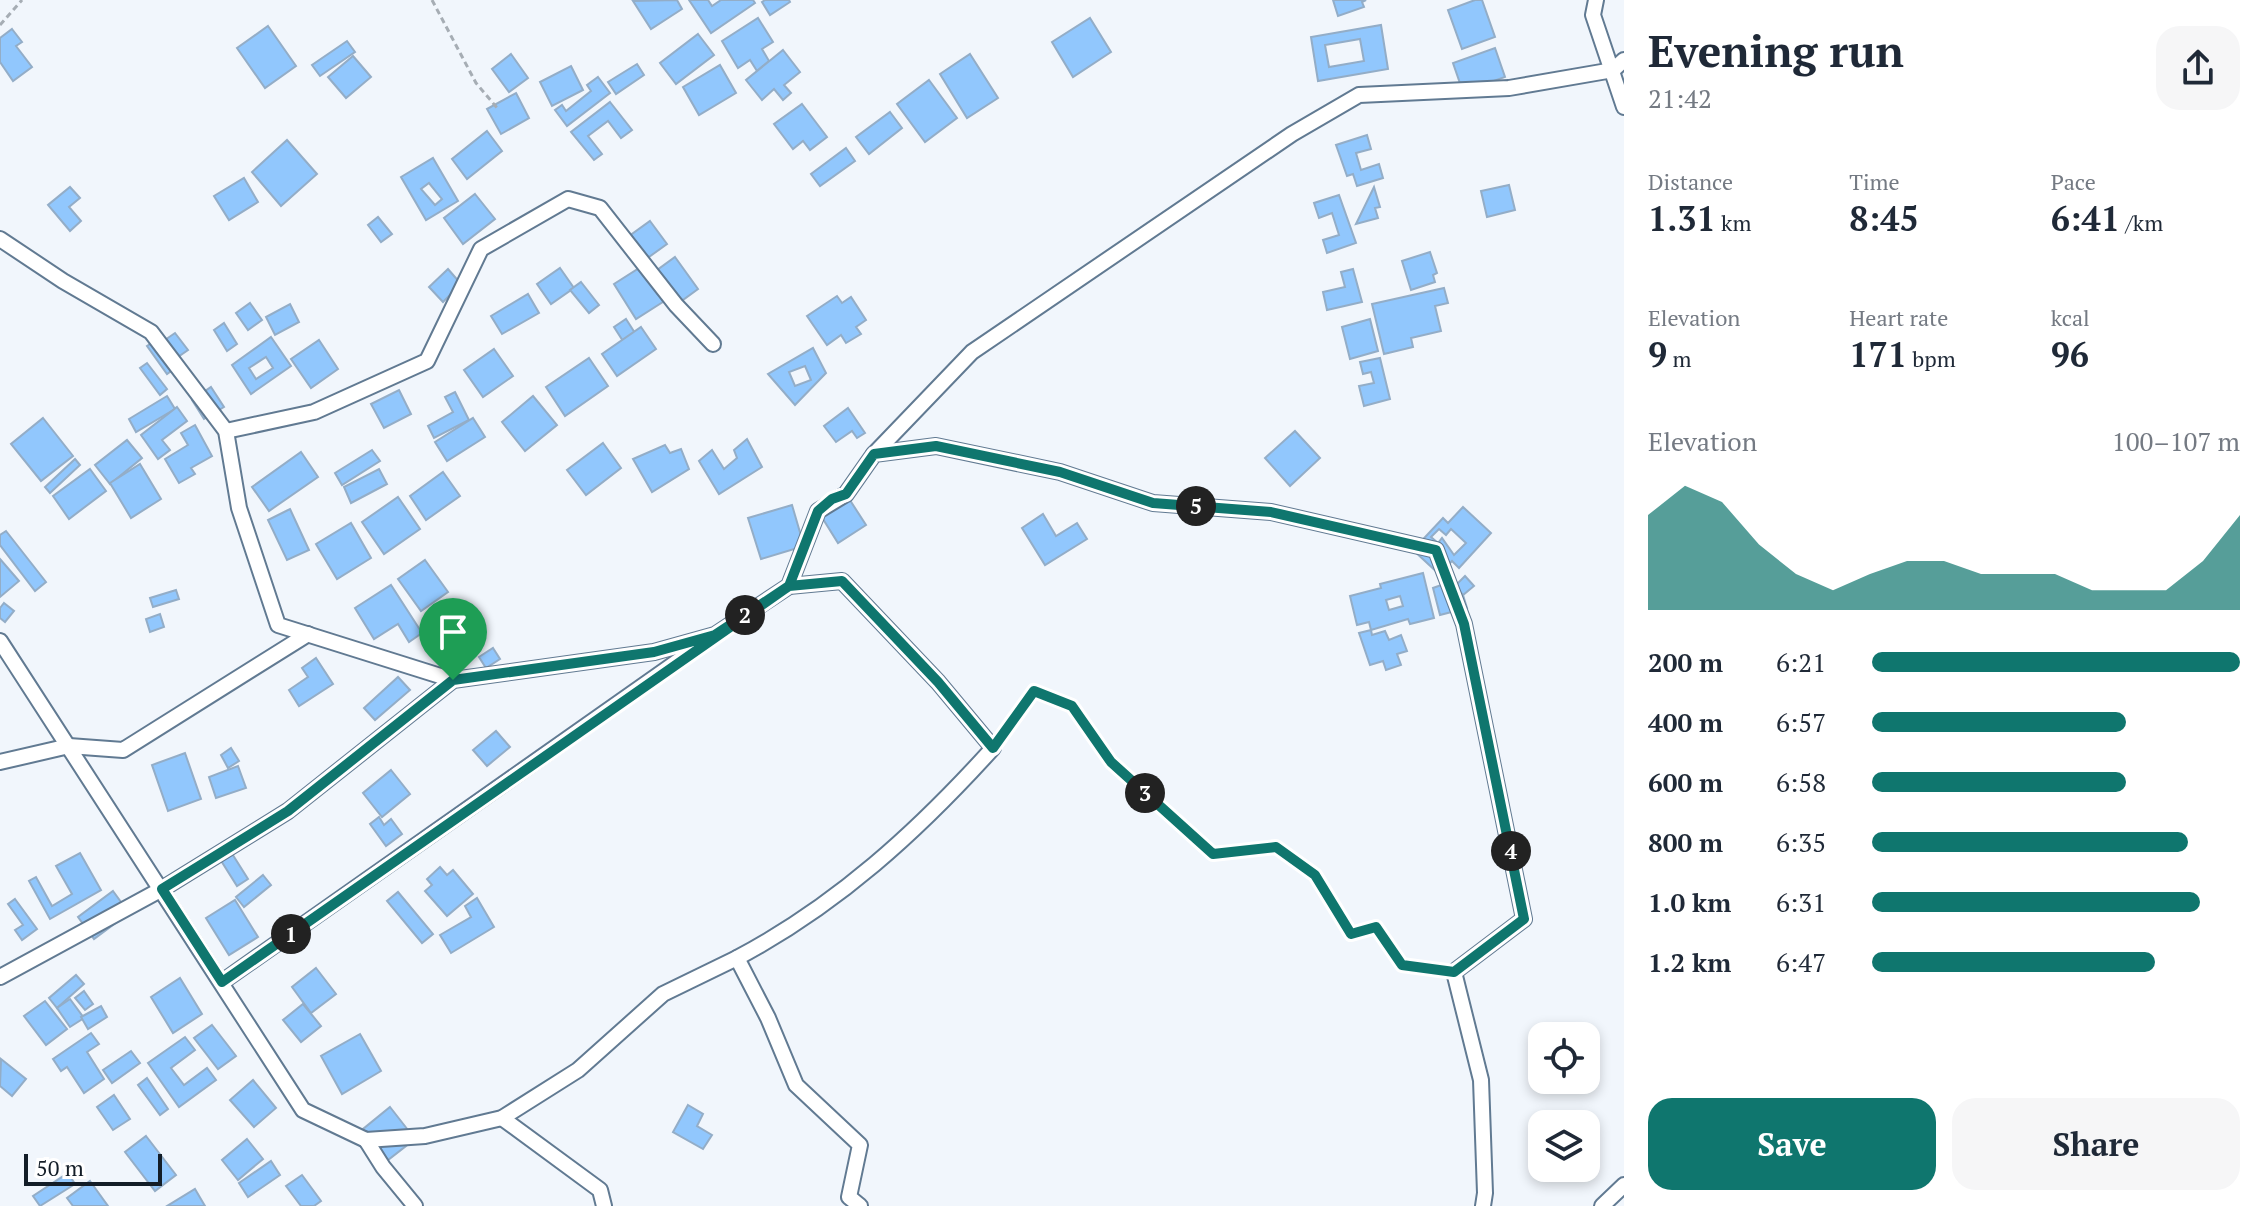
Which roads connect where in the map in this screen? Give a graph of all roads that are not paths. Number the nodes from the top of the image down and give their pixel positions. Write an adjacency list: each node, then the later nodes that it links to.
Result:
1 (1596, 0): 2 (street)
2 (1619, 65): 3 (street); 7 (street)
3 (1624, 107)
4 (0, 239): 6 (street)
5 (713, 344): 6 (street)
6 (226, 431): 9 (street)
7 (874, 454): 8 (street); 25 (street)
8 (789, 586): 10 (street); 16 (street)
9 (308, 634): 12 (street); 13 (street)
10 (715, 635): 12 (street); 18 (street)
11 (0, 641): 13 (street)
12 (453, 680): 15 (street)
13 (69, 746): 14 (street); 15 (street)
14 (0, 762)
15 (162, 889): 17 (street); 18 (street)
16 (737, 958): 19 (street); 24 (street)
17 (0, 977)
18 (222, 982): 20 (street)
19 (502, 1118): 20 (street); 23 (street)
20 (366, 1140): 22 (street)
21 (1624, 1185): 26 (street)
22 (415, 1206)
23 (604, 1206)
24 (860, 1206)
25 (1483, 1206)
26 (1602, 1206)

